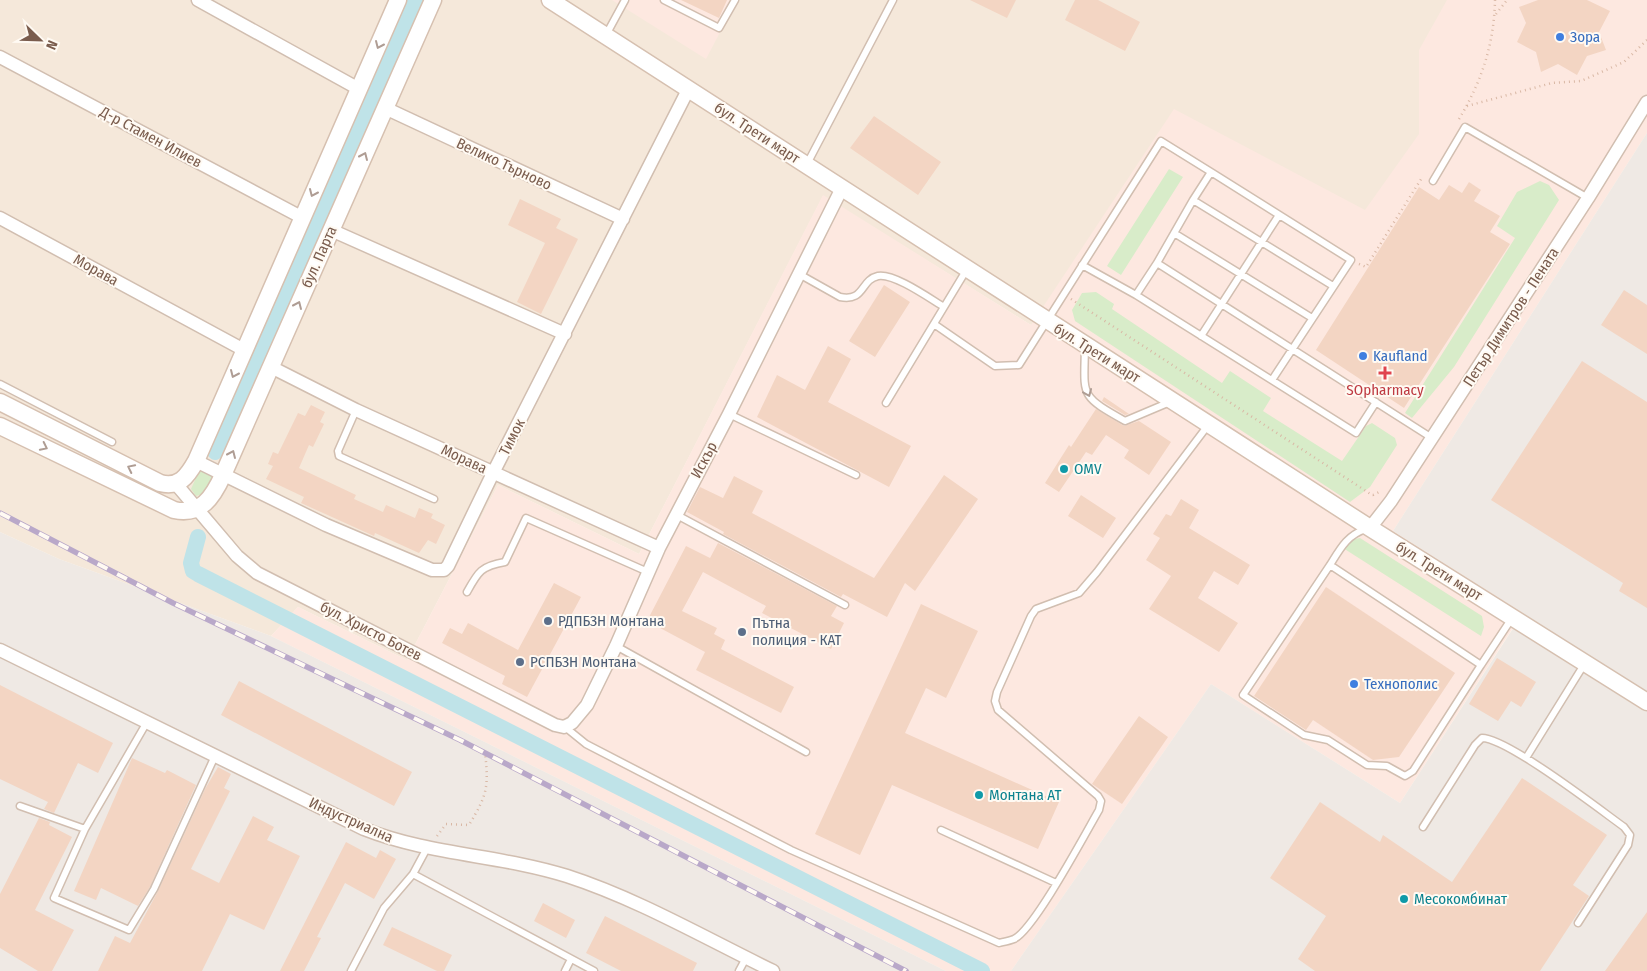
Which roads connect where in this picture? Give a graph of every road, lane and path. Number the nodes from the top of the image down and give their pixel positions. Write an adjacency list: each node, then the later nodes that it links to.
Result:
1 (198, 0): 16 (street)
2 (398, 0): 16 (main road, бул. Парта, one-way to 16)
3 (433, 0): 19 (main road, бул. Парта)
4 (550, 0): 12 (main road, бул. Трети март)
5 (625, 0): 12 (lane)
6 (664, 0): 7 (lane)
7 (735, 0)
8 (893, 0): 21 (lane)
9 (1495, 0): 11 (path)
10 (1507, 0): 11 (path)
11 (1495, 15): 18 (path)
12 (606, 35): 15 (main road, бул. Трети март)
13 (1647, 40): 18 (path)
14 (0, 57): 30 (street, Д-р Стамен Илиев)
15 (689, 88): 21 (main road, бул. Трети март); 31 (street, Тимок)
16 (359, 89): 30 (main road, бул. Парта, one-way to 30)
17 (1647, 102): 26 (street, Петър Димитров - Пената)
18 (1467, 106): 20 (path)
19 (385, 108): 31 (street, Велико Търново); 32 (main road, бул. Парта, one-way to 19)
20 (1457, 122)
21 (806, 165): 25 (main road, бул. Трети март)
22 (1426, 170): 35 (path)
23 (1211, 172): 27 (lane); 28 (lane); 37 (lane)
24 (1433, 181): 26 (lane)
25 (842, 188): 38 (main road, бул. Трети март); 39 (street, Искър)
26 (1588, 198): 65 (street, Петър Димитров - Пената)
27 (1194, 200): 33 (lane); 34 (lane)
28 (1278, 215): 34 (lane); 35 (lane)
29 (0, 218): 52 (street, Морава)
30 (303, 218): 52 (main road, бул. Парта)
31 (623, 219): 48 (street, Тимок)
32 (331, 230): 48 (street); 53 (main road, бул. Парта, one-way to 32)
33 (1174, 233): 36 (lane); 40 (lane)
34 (1261, 242): 40 (lane); 41 (lane)
35 (1351, 260): 41 (lane)
36 (1157, 263): 42 (lane); 43 (lane)
37 (1082, 265): 42 (lane); 46 (lane)
38 (968, 269): 44 (lane); 46 (main road, бул. Трети март)
39 (799, 274): 44 (lane); 61 (street, Искър)
40 (1241, 274): 43 (lane); 45 (lane)
41 (1333, 286): 45 (lane)
42 (1136, 295): 49 (lane)
43 (1222, 304): 49 (lane); 51 (lane)
44 (944, 307): 47 (lane)
45 (1312, 318): 51 (lane)
46 (1047, 321): 47 (lane); 50 (main road, бул. Трети март)
47 (934, 324): 59 (lane)
48 (565, 334): 68 (street, Тимок)
49 (1201, 336): 54 (lane)
50 (1085, 345): 56 (main road, бул. Трети март); 56 (lane, one-way to 56)
51 (1292, 349): 54 (lane); 58 (lane)
52 (244, 350): 67 (main road, бул. Парта, one-way to 67)
53 (271, 367): 60 (street, Морава); 69 (main road, бул. Парта, one-way to 53)
54 (1272, 380): 58 (lane)
55 (0, 384): 64 (lane)
56 (1173, 401): 62 (main road, бул. Трети март)
57 (0, 402): 64 (main road)
58 (1376, 402): 65 (lane)
59 (886, 403)
60 (356, 410): 68 (street, Морава); 72 (lane)
61 (729, 414): 70 (lane); 74 (street, Искър)
62 (1209, 423): 75 (main road, бул. Трети март); 99 (lane)
63 (0, 426): 73 (main road, one-way to 73)
64 (74, 432): 66 (lane); 71 (main road, one-way to 64)
65 (1432, 438): 75 (street, Петър Димитров - Пената)
66 (112, 442)
67 (196, 461): 69 (street); 71 (main road, бул. Парта)
68 (493, 473): 69 (street, Тимок); 76 (street, Морава)
69 (223, 475): 73 (main road, бул. Парта)
70 (856, 475)
71 (176, 484): 73 (street, бул. Христо Ботев)
72 (434, 500)
73 (198, 509): 88 (street, бул. Христо Ботев)
74 (675, 514): 76 (street, Искър); 80 (lane)
75 (1370, 528): 77 (lane); 81 (main road, бул. Трети март)
76 (659, 548): 78 (street, Искър)
77 (1330, 565): 85 (lane); 85 (lane)
78 (648, 572): 79 (lane); 82 (street, Искър)
79 (467, 592)
80 (845, 605)
81 (1512, 618): 84 (main road, бул. Трети март); 85 (lane)
82 (616, 646): 88 (street, Искър); 90 (lane)
83 (0, 650): 87 (street, Индустриална)
84 (1585, 662): 86 (main road, бул. Трети март); 92 (lane)
85 (1481, 665)
86 (1647, 702)
87 (148, 721): 91 (street, Индустриална); 95 (lane)
88 (564, 727): 99 (lane)
89 (485, 752): 97 (path)
90 (806, 752)
91 (215, 755): 95 (lane); 97 (street, Индустриална)
92 (1526, 758): 94 (lane); 100 (lane)
93 (20, 806): 95 (lane)
94 (1423, 827)
95 (85, 829)
96 (941, 830): 99 (lane)
97 (427, 848): 98 (lane); 101 (street, Индустриална)
98 (413, 874): 102 (lane); 103 (lane)
99 (1056, 883)
100 (1578, 922)
101 (746, 958): 106 (lane); 107 (street, Индустриална)
102 (571, 959): 104 (lane); 105 (lane)
103 (351, 971)
104 (565, 971)
105 (594, 971)
106 (739, 971)
107 (773, 971)

